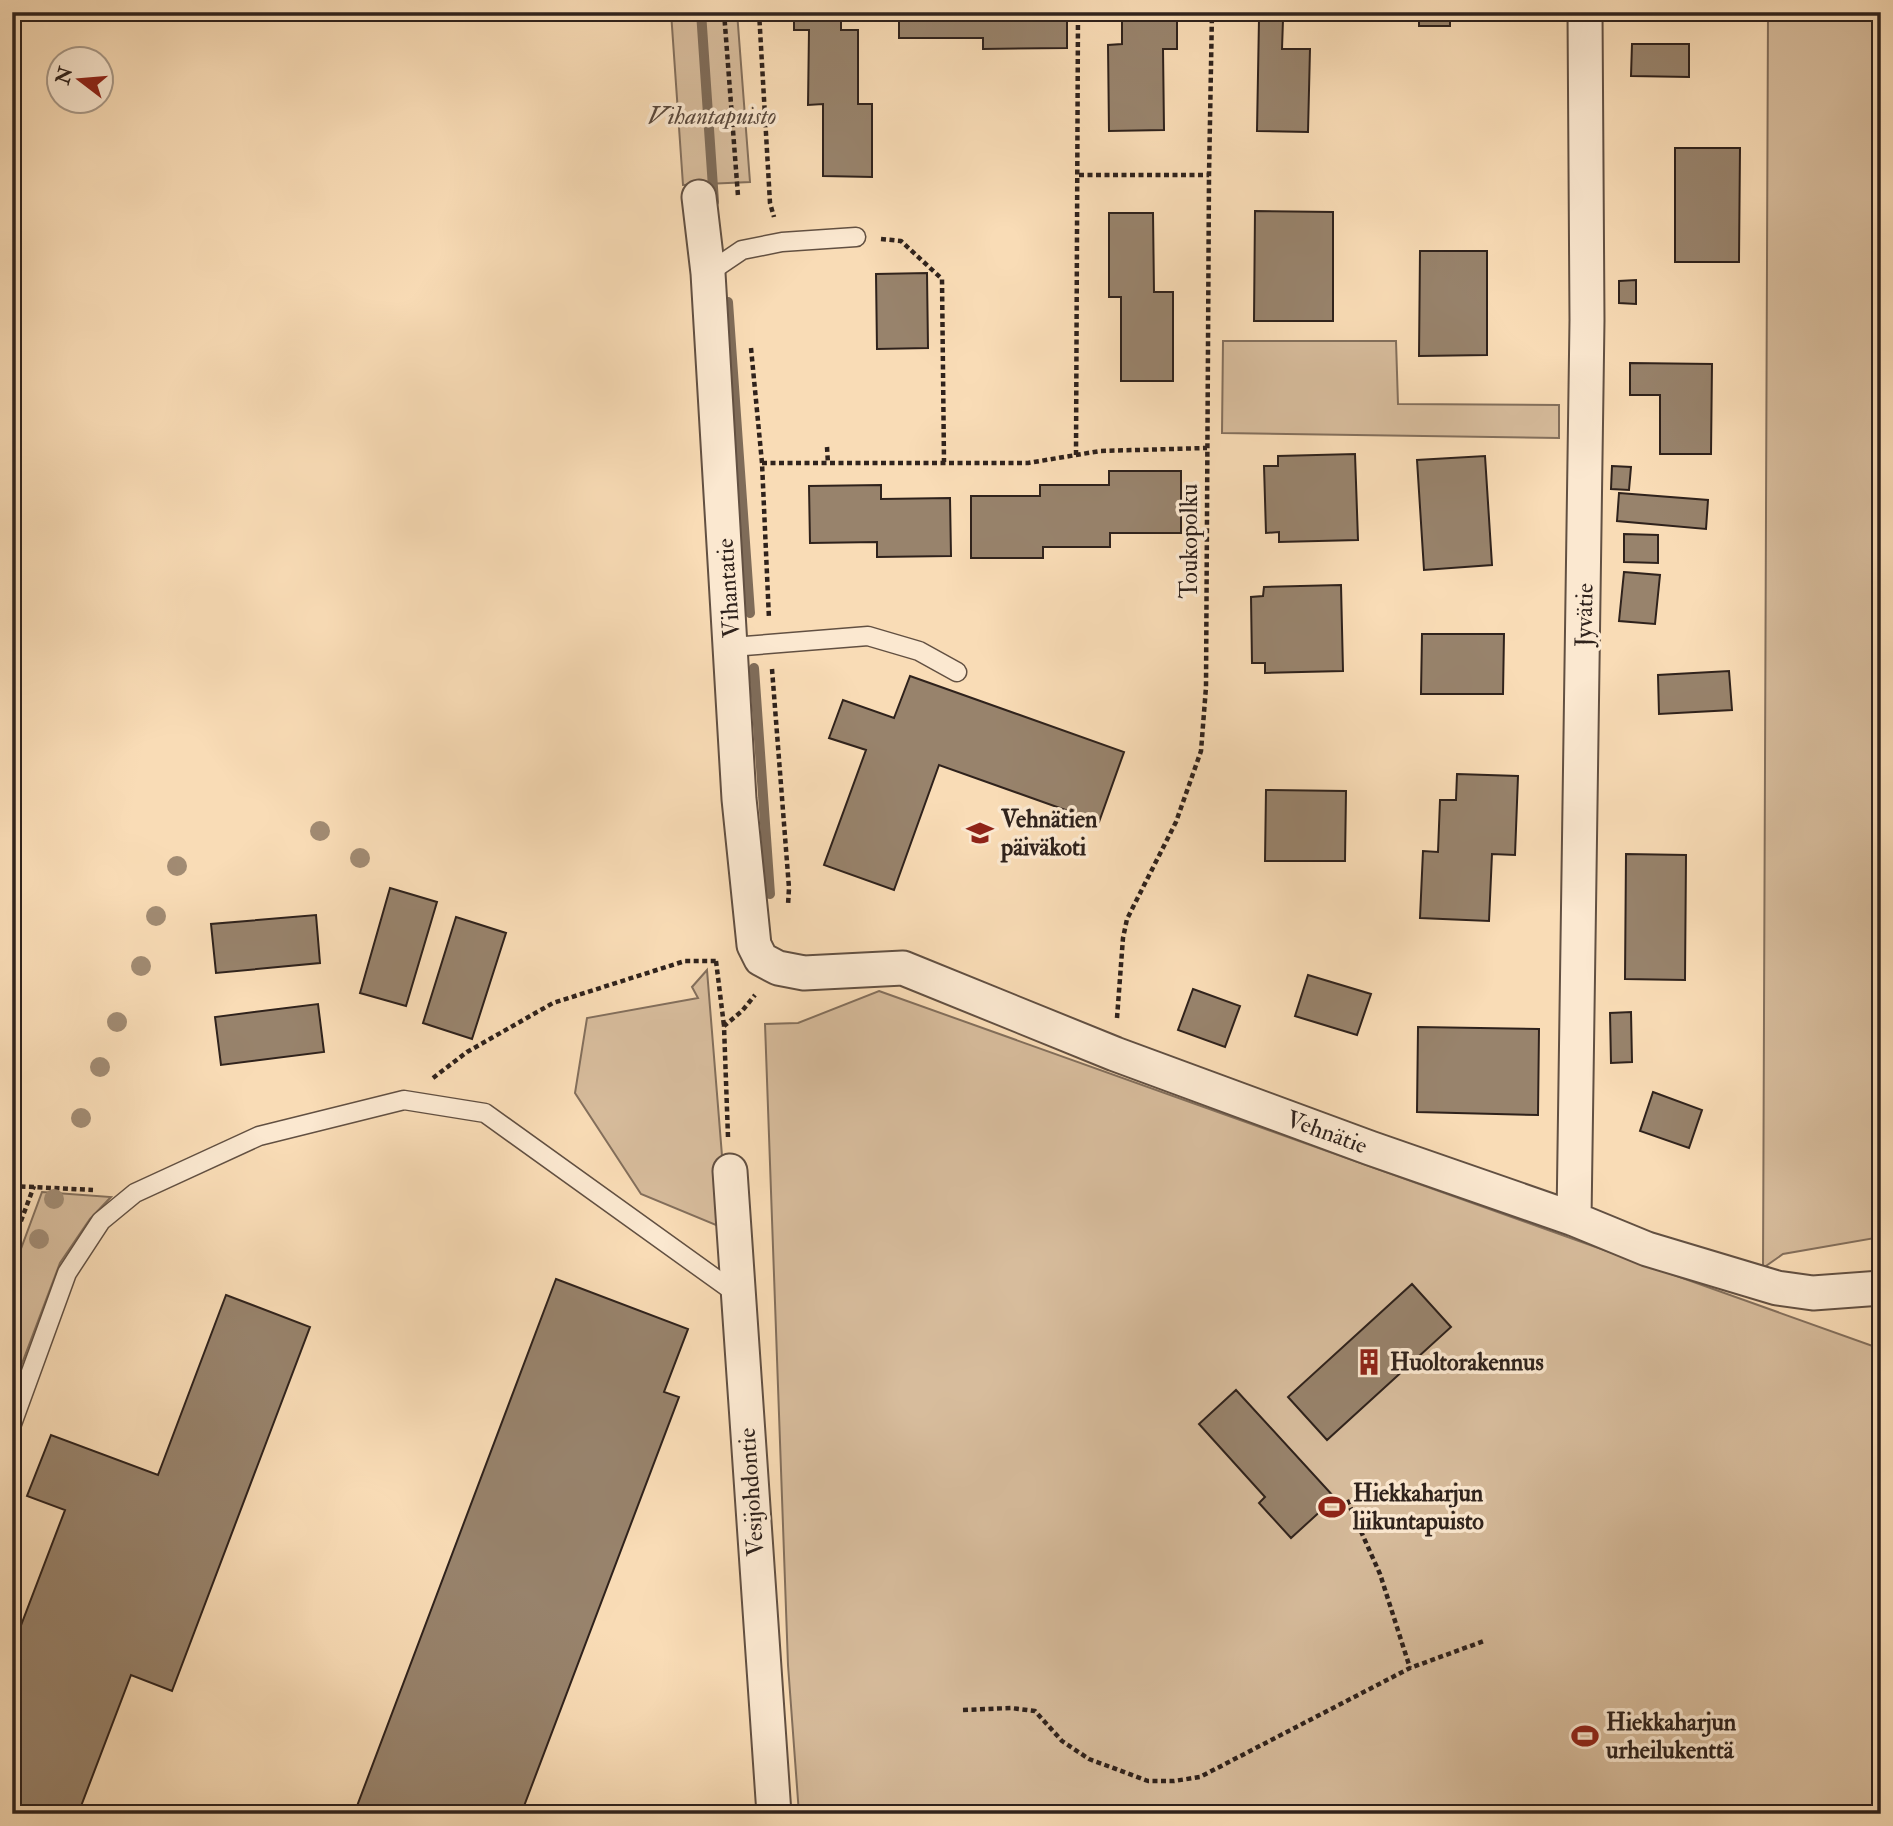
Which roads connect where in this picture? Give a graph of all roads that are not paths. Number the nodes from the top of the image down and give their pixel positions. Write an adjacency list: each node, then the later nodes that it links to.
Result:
1 (1585, 12): 9 (street, Jyvätie)
2 (699, 197): 4 (street, Vihantatie)
3 (856, 237): 4 (lane)
4 (708, 273): 5 (street, Vihantatie)
5 (732, 647): 6 (lane); 7 (street, Vihantatie)
6 (957, 672)
7 (778, 968): 9 (street, Vehnätie)
8 (730, 1171): 11 (street, Vesijohdontie)
9 (1574, 1219): 10 (street, Vehnätie)
10 (1881, 1288)
11 (737, 1294): 12 (lane); 13 (street, Vesijohdontie)
12 (12, 1424)
13 (774, 1814)

